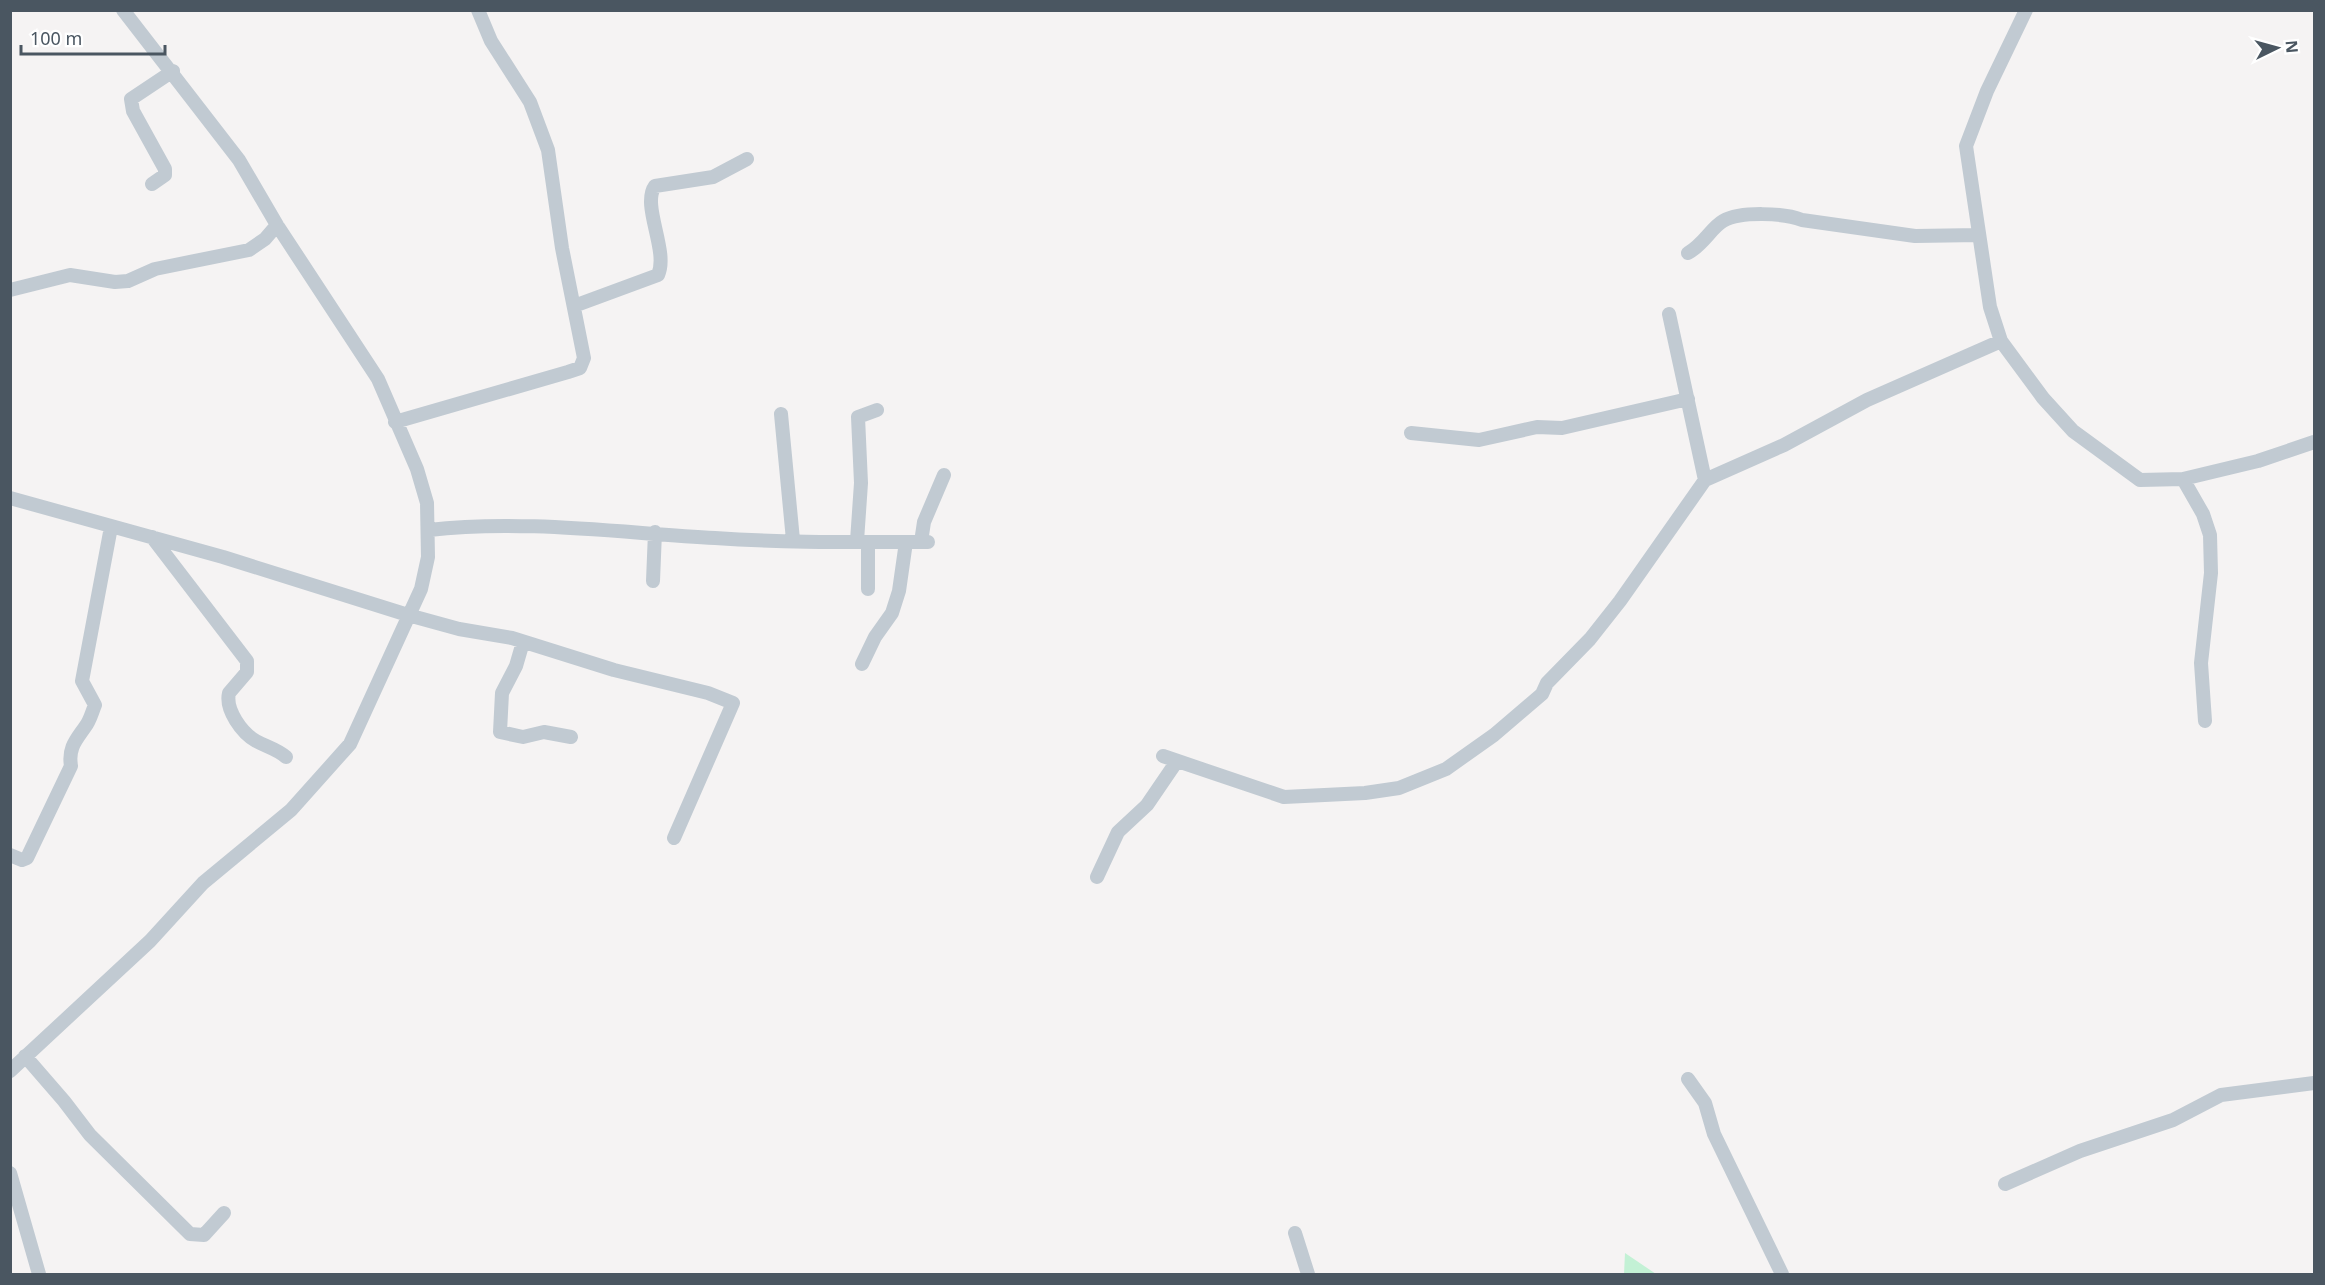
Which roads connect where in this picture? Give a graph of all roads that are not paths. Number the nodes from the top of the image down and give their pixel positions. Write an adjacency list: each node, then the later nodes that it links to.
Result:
1 (478, 10): 11 (street)
2 (2026, 10): 8 (street)
3 (124, 11): 4 (street)
4 (173, 71): 6 (street); 7 (street)
5 (747, 159): 11 (street)
6 (152, 184)
7 (277, 225): 10 (street); 17 (street)
8 (1979, 235): 9 (street); 13 (street)
9 (1688, 253)
10 (10, 290)
11 (574, 306): 17 (street)
12 (1669, 314): 14 (street)
13 (2001, 341): 21 (street); 22 (street)
14 (1688, 399): 18 (street); 22 (street)
15 (877, 410): 29 (street)
16 (781, 414): 28 (street)
17 (395, 422): 25 (street)
18 (1411, 432)
19 (2314, 442): 21 (street)
20 (944, 476): 30 (street)
21 (2183, 479): 36 (street)
22 (1705, 480): 40 (street)
23 (10, 498): 24 (street)
24 (111, 527): 27 (street); 42 (street)
25 (429, 530): 26 (street); 33 (street)
26 (655, 532): 28 (street); 31 (street)
27 (152, 537): 33 (street); 39 (street)
28 (793, 540): 29 (street)
29 (862, 541): 30 (street); 32 (street)
30 (906, 542): 35 (street)
31 (653, 580)
32 (868, 589)
33 (408, 615): 34 (street); 44 (street)
34 (523, 642): 37 (street); 41 (street)
35 (862, 664)
36 (2205, 721)
37 (571, 737)
38 (1163, 756): 40 (street)
39 (286, 758)
40 (1177, 761): 43 (street)
41 (674, 838)
42 (10, 855)
43 (1097, 877)
44 (25, 1056): 45 (street); 50 (street)
45 (10, 1071)
46 (1688, 1079): 54 (street)
47 (2314, 1083): 49 (street)
48 (10, 1173): 52 (street)
49 (2006, 1184)
50 (224, 1213)
51 (1295, 1233): 53 (street)
52 (39, 1275)
53 (1308, 1275)
54 (1782, 1275)

